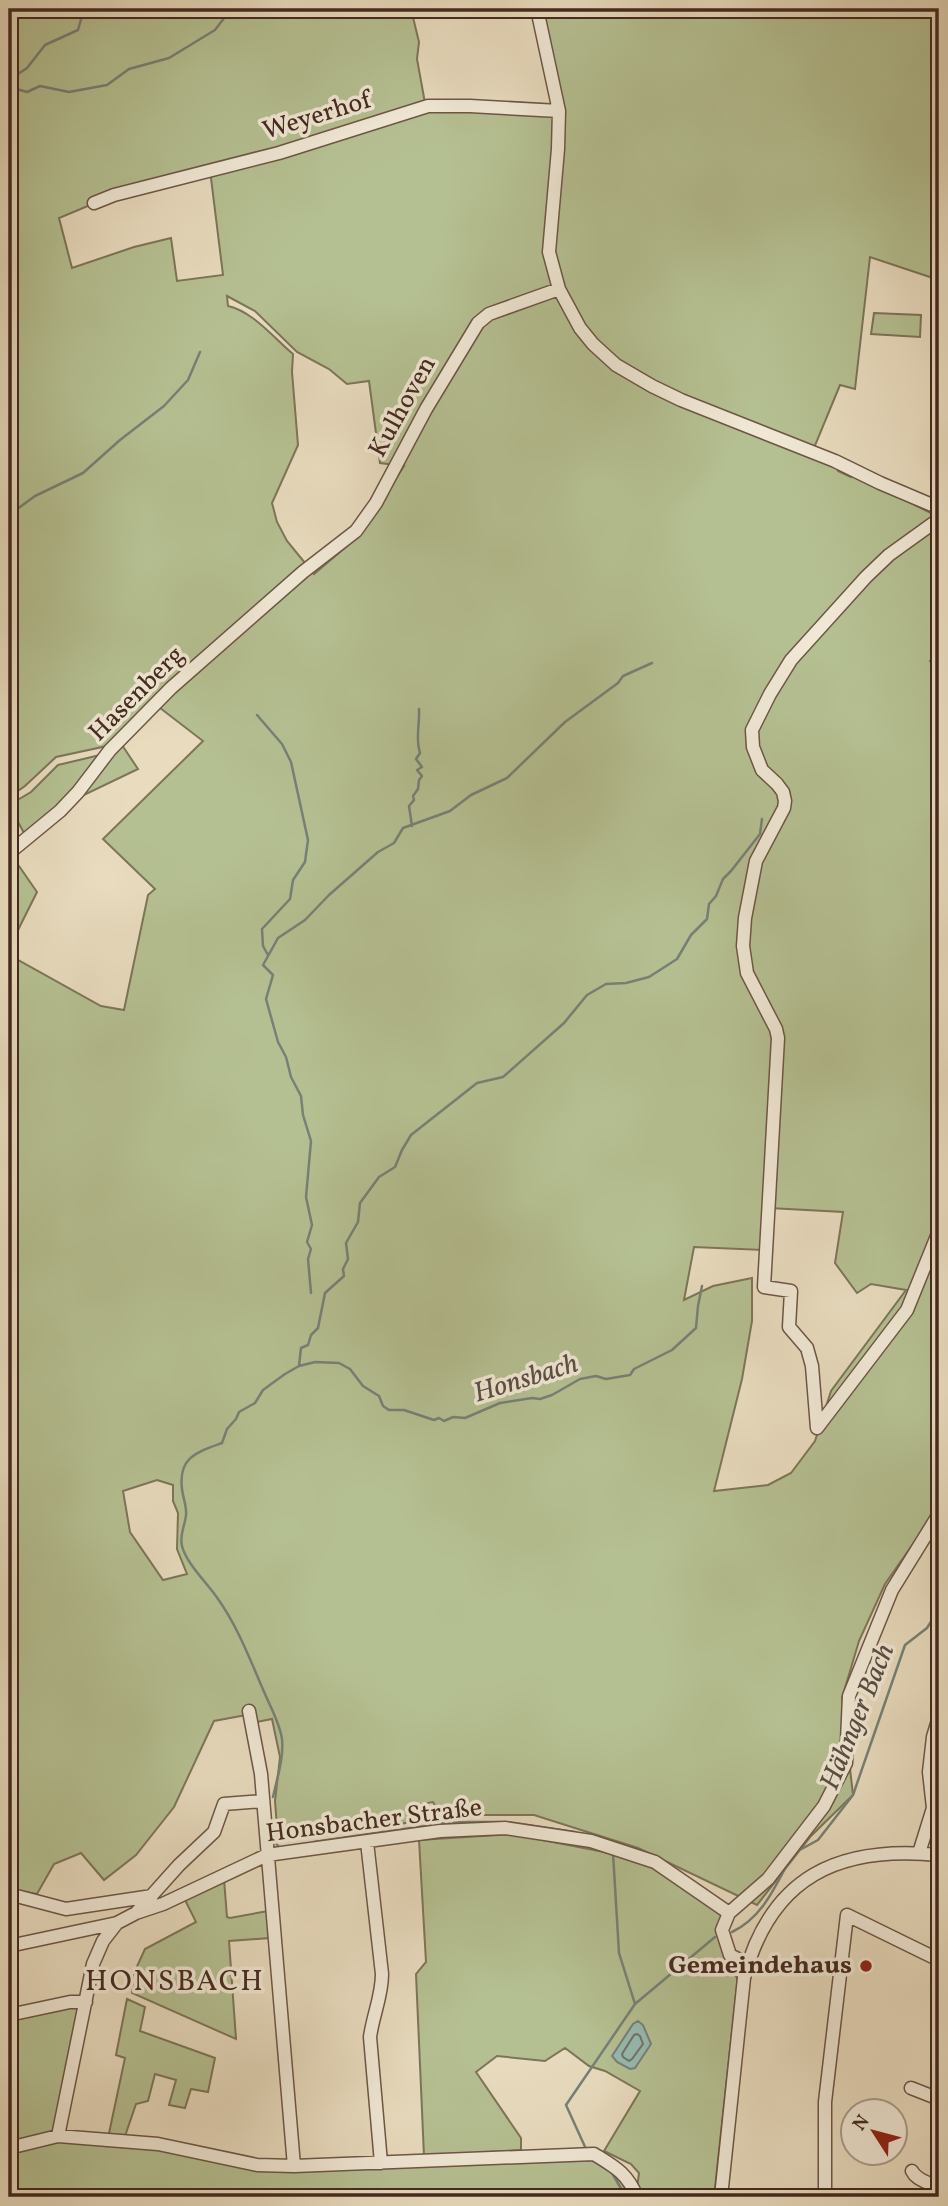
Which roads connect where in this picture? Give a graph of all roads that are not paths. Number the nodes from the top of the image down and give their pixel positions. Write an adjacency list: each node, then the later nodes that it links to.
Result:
1 (537, 9): 2 (street)
2 (559, 111): 3 (street, Weyerhof); 4 (street)
3 (94, 203)
4 (559, 289): 5 (street); 7 (street, Kulhoven)
5 (939, 508)
6 (939, 519): 9 (street)
7 (303, 572): 8 (street, Hasenberg)
8 (9, 853)
9 (939, 1231)
10 (939, 1514): 21 (street)
11 (249, 1711): 13 (street)
12 (939, 1717): 15 (street)
13 (263, 1801): 16 (street); 19 (street)
14 (367, 1842): 16 (street, Honsbacher Straße); 21 (street, Honsbacher Straße); 32 (street)
15 (919, 1853): 17 (street); 25 (street)
16 (267, 1855): 20 (street, Honsbacher Straße); 33 (street)
17 (939, 1855)
18 (9, 1894): 19 (street)
19 (152, 1896): 20 (street)
20 (136, 1913): 22 (street, Honsbacher Straße)
21 (729, 1913): 25 (street)
22 (117, 1923): 23 (street); 26 (street, Honsbacher Straße)
23 (9, 1947)
24 (939, 1960): 38 (street)
25 (748, 1964): 37 (street)
26 (86, 2002): 27 (street); 30 (street, Honsbacher Straße)
27 (9, 2015)
28 (911, 2088): 29 (street)
29 (939, 2099)
30 (58, 2136): 31 (street); 33 (street)
31 (9, 2148)
32 (381, 2163): 33 (street); 36 (street)
33 (294, 2166)
34 (912, 2171): 35 (street)
35 (939, 2192)
36 (637, 2197)
37 (721, 2197)
38 (825, 2197)

